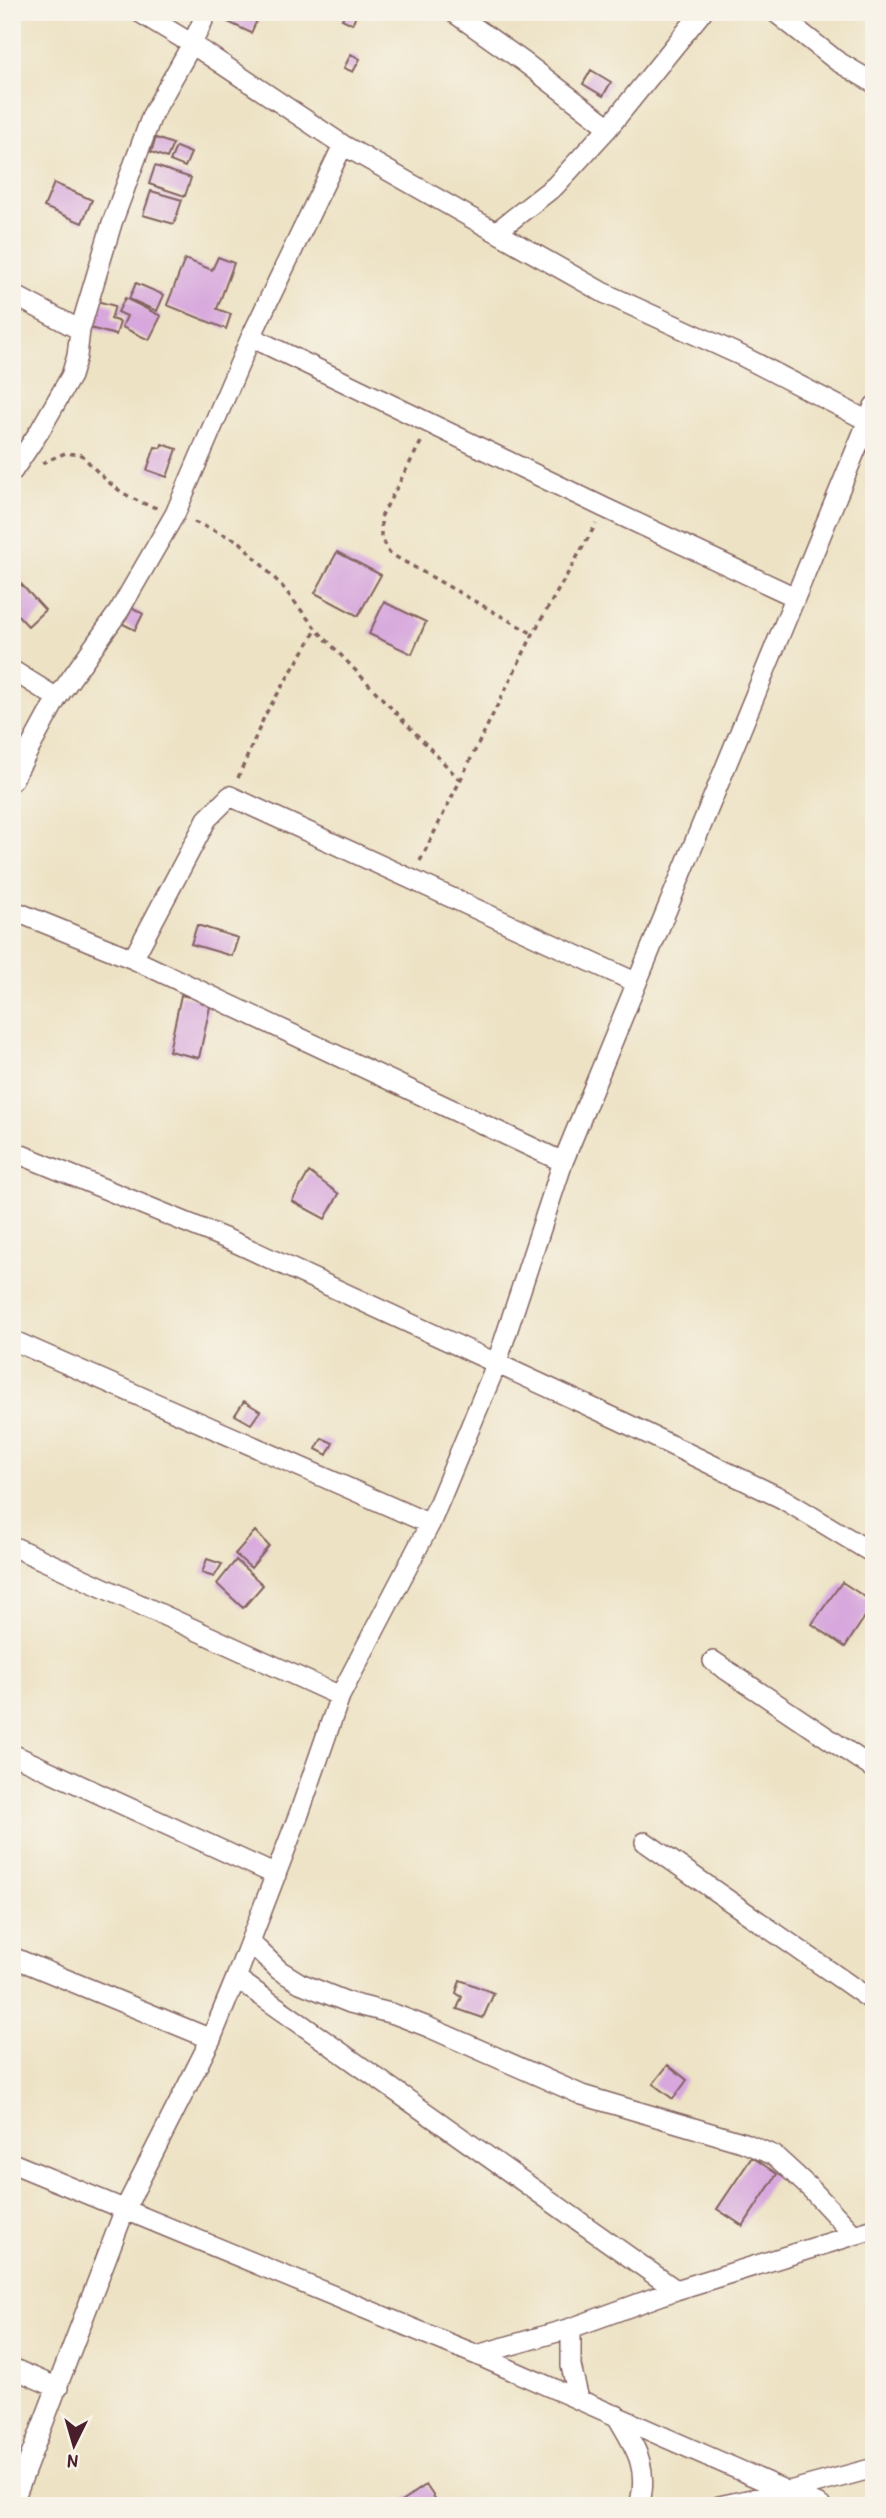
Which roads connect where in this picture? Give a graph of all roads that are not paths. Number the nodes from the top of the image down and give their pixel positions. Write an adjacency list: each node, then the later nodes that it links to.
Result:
1 (139, 12): 6 (street)
2 (207, 12): 6 (street)
3 (453, 12): 8 (street)
4 (702, 12): 8 (street)
5 (775, 12): 7 (street)
6 (192, 44): 9 (street); 12 (street)
7 (874, 83)
8 (609, 127): 10 (street)
9 (343, 145): 10 (street); 13 (street)
10 (496, 232): 14 (street)
11 (12, 294): 12 (street)
12 (80, 330): 15 (street)
13 (251, 337): 16 (street); 18 (street)
14 (871, 413): 16 (street)
15 (22, 471)
16 (795, 597): 22 (street)
17 (12, 670): 18 (street)
18 (57, 698): 19 (street)
19 (12, 781)
20 (12, 910): 21 (street)
21 (133, 959): 22 (street); 24 (street)
22 (635, 982): 24 (street)
23 (12, 1151): 26 (street)
24 (563, 1162): 26 (street)
25 (12, 1340): 27 (street)
26 (496, 1365): 27 (street); 29 (street)
27 (430, 1524): 31 (street)
28 (12, 1546): 31 (street)
29 (874, 1554)
30 (713, 1661): 33 (street)
31 (340, 1696): 35 (street)
32 (12, 1754): 35 (street)
33 (874, 1769)
34 (645, 1842): 39 (street)
35 (276, 1875): 36 (street)
36 (250, 1942): 38 (street); 44 (street)
37 (12, 1957): 40 (street)
38 (236, 1978): 40 (street); 45 (street)
39 (874, 2002)
40 (211, 2039): 42 (street)
41 (12, 2163): 42 (street)
42 (125, 2209): 47 (street); 49 (street)
43 (874, 2229): 44 (street)
44 (854, 2235): 45 (street)
45 (676, 2291): 46 (street)
46 (572, 2328): 47 (street); 50 (street)
47 (477, 2355): 50 (street)
48 (12, 2368): 49 (street)
49 (58, 2388): 54 (street)
50 (579, 2399): 51 (street)
51 (616, 2415): 53 (street); 55 (street)
52 (874, 2468): 53 (street)
53 (789, 2491): 56 (street); 57 (street)
54 (12, 2505)
55 (639, 2506)
56 (719, 2506)
57 (821, 2506)

